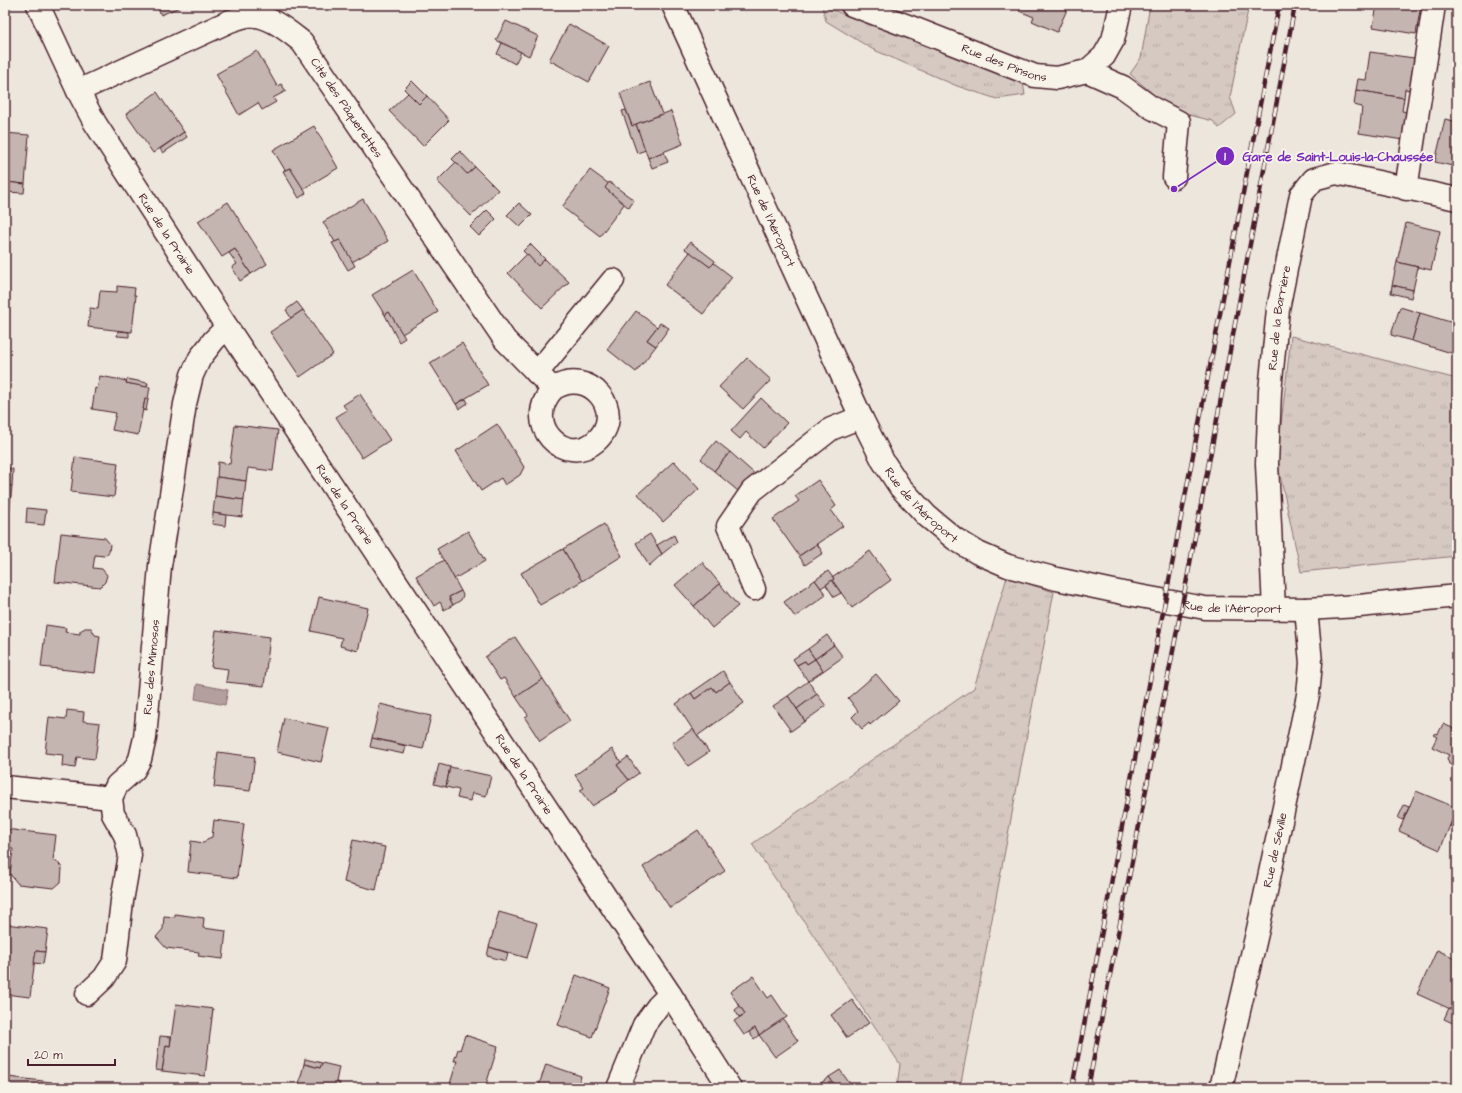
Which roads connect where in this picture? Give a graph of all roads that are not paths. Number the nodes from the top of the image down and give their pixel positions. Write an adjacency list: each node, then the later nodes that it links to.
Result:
1 (38, 5): 7 (street, Rue de la Prairie)
2 (852, 5): 6 (street, Rue des Pinsons)
3 (1121, 5): 6 (street, Rue des Pinsons)
4 (1434, 5): 9 (street)
5 (679, 8): 15 (street, Rue de l'Aéroport)
6 (1087, 71): 8 (street)
7 (78, 91): 12 (street, Rue de la Prairie); 13 (street, Cité des Pâquerettes)
8 (1174, 177)
9 (1406, 189): 10 (street, Rue de la Barrière); 18 (street, Rue de la Barrière)
10 (1457, 199)
11 (613, 280): 13 (street)
12 (227, 327): 21 (street, Rue des Mimosas); 23 (street, Rue de la Prairie)
13 (537, 373): 14 (street, Cité des Pâquerettes)
14 (553, 389)
15 (861, 417): 16 (street); 18 (street, Rue de l'Aéroport)
16 (754, 589)
17 (1457, 596): 19 (street, Rue de l'Aéroport)
18 (1274, 609): 19 (street, Rue de l'Aéroport)
19 (1306, 609): 26 (street, Rue de Séville)
20 (5, 787): 21 (street)
21 (111, 798): 22 (street)
22 (87, 994)
23 (670, 994): 24 (street); 25 (street, Rue de la Prairie)
24 (618, 1088)
25 (730, 1088)
26 (1221, 1088)

